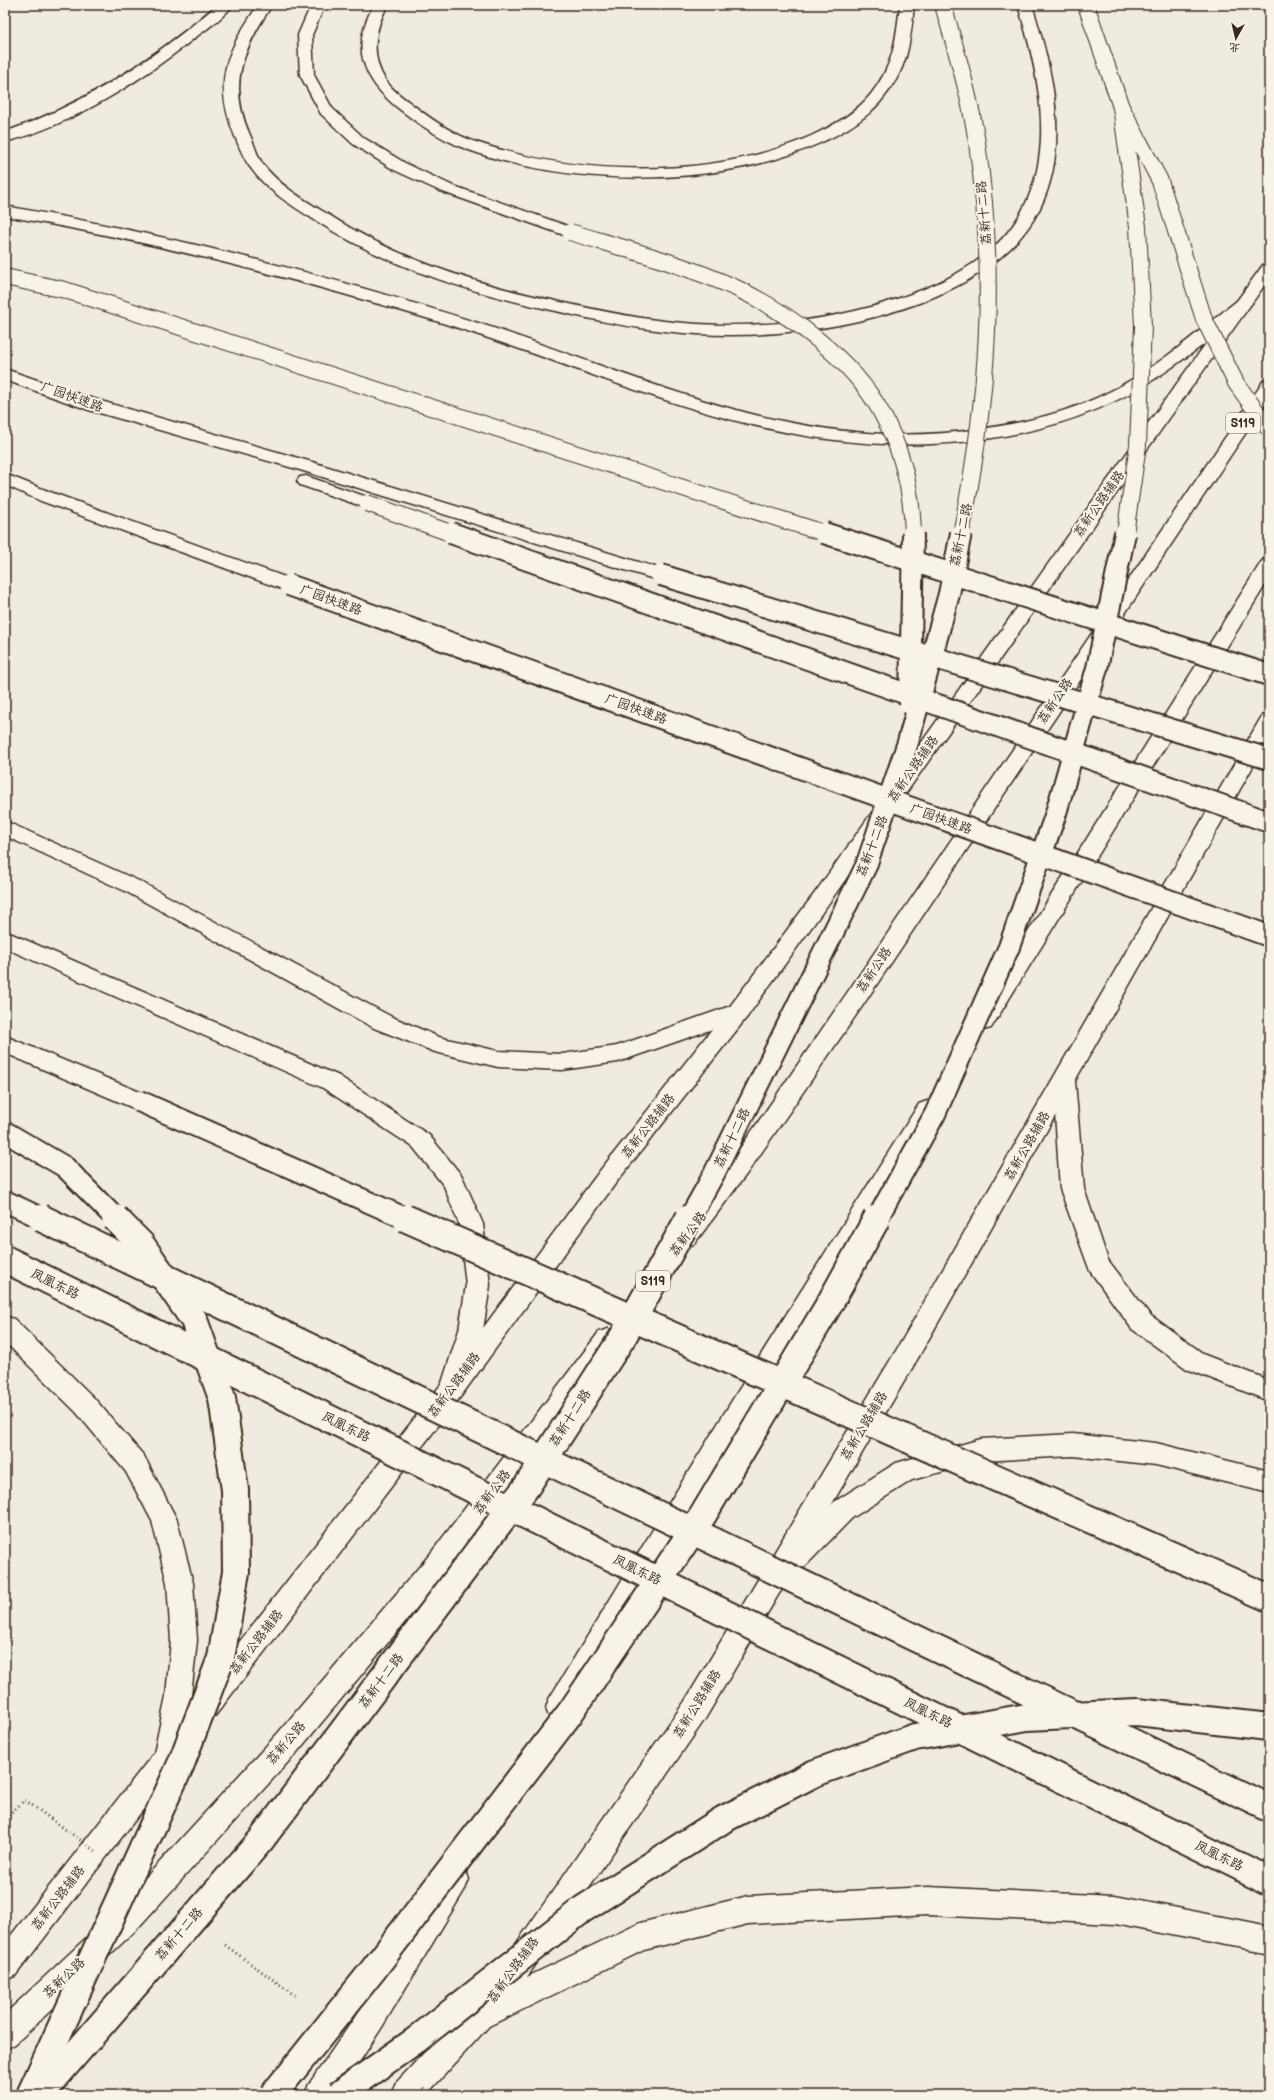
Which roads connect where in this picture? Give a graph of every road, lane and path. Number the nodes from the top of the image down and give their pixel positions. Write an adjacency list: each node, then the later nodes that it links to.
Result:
1 (226, 5): 10 (main road)
2 (264, 5): 7 (main road, bridge)
3 (318, 5): 26 (main road, bridge)
4 (381, 5): 5 (main road)
5 (907, 5)
6 (943, 5): 26 (main road, 荔新十二路, bridge)
7 (1025, 5)
8 (1086, 5): 9 (main road, bridge)
9 (1122, 107): 18 (main road, bridge); 60 (main road, bridge)
10 (5, 137)
11 (5, 211): 14 (main road, bridge)
12 (1269, 268): 14 (main road, 荔新公路辅路)
13 (5, 277): 23 (main road, bridge)
14 (1244, 303): 33 (main road, 荔新公路辅路)
15 (5, 374): 17 (main road, 广园快速路)
16 (1269, 385): 56 (main road, 荔新公路 / S119)
17 (81, 401): 27 (main road, bridge); 29 (main road, 广园快速路, bridge)
18 (1269, 429)
19 (5, 478): 21 (main road, 广园快速路)
20 (5, 490): 21 (main road)
21 (46, 497): 31 (main road, 广园快速路, bridge)
22 (1269, 564): 61 (main road)
23 (1269, 675)
24 (1269, 721): 28 (main road, 荔新公路辅路)
25 (1269, 740): 28 (main road)
26 (908, 742): 59 (main road, 荔新十二路, bridge)
27 (1269, 759)
28 (1243, 766): 35 (main road, 荔新公路辅路)
29 (1269, 822)
30 (5, 828): 33 (main road)
31 (1269, 936)
32 (5, 939): 40 (main road)
33 (739, 1011): 40 (main road, 荔新公路辅路)
34 (5, 1044): 44 (main road, bridge)
35 (1064, 1081): 41 (main road); 43 (main road, 荔新公路辅路)
36 (5, 1132): 58 (main road, bridge)
37 (5, 1201): 47 (main road, bridge)
38 (5, 1259): 50 (main road, 凤凰东路, bridge)
39 (5, 1326): 46 (main road)
40 (452, 1389): 46 (main road, 荔新公路辅路)
41 (1269, 1391)
42 (1269, 1482): 43 (main road)
43 (768, 1588): 55 (main road, 荔新公路辅路)
44 (1269, 1598)
45 (1269, 1727): 62 (main road, bridge)
46 (166, 1758): 53 (main road, 荔新公路辅路)
47 (1269, 1808)
48 (5, 1818): 49 (path, bridge)
49 (102, 1856)
50 (1269, 1881)
51 (219, 1940): 54 (path, bridge)
52 (1269, 1940): 55 (main road)
53 (5, 1966)
54 (303, 2001)
55 (477, 2017): 57 (main road, 荔新公路辅路)
56 (5, 2034)
57 (413, 2090): 63 (path, bridge)
58 (30, 2095)
59 (40, 2095)
60 (273, 2095)
61 (320, 2095)
62 (338, 2095)
63 (432, 2095)

